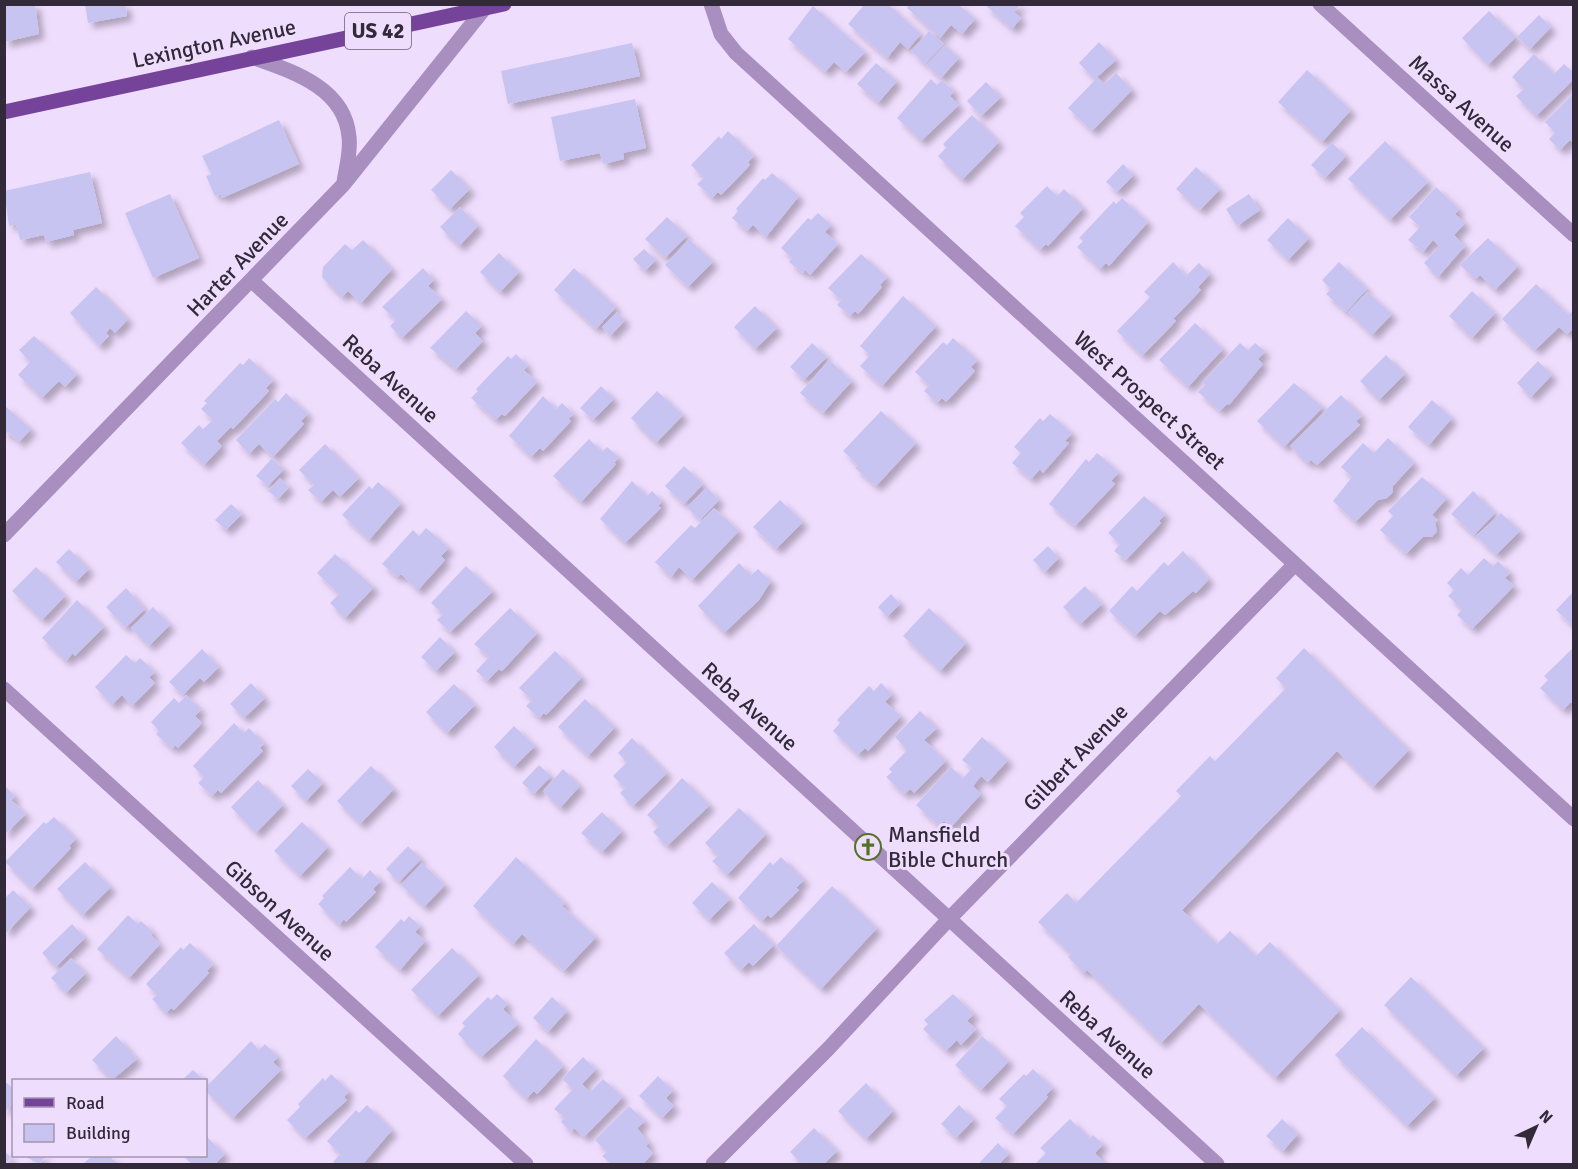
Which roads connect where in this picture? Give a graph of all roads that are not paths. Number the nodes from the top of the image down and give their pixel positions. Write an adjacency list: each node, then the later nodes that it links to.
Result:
1 (504, 4): 4 (main road, Lexington Avenue / US 42)
2 (711, 4): 11 (street, West Prospect Street)
3 (1320, 4): 8 (street, Massa Avenue)
4 (484, 9): 5 (main road, Lexington Avenue / US 42); 7 (street, Harter Avenue)
5 (252, 57): 6 (main road, Lexington Avenue / US 42); 7 (street)
6 (4, 111)
7 (343, 185): 9 (street, Harter Avenue)
8 (1574, 235)
9 (252, 281): 10 (street, Harter Avenue); 14 (street, Reba Avenue)
10 (4, 535)
11 (1295, 564): 13 (street, West Prospect Street); 14 (street, Gilbert Avenue)
12 (4, 689): 15 (street, Gibson Avenue)
13 (1574, 819)
14 (949, 919): 16 (street, Gilbert Avenue); 17 (street, Reba Avenue)
15 (526, 1164)
16 (713, 1164)
17 (1217, 1164)

